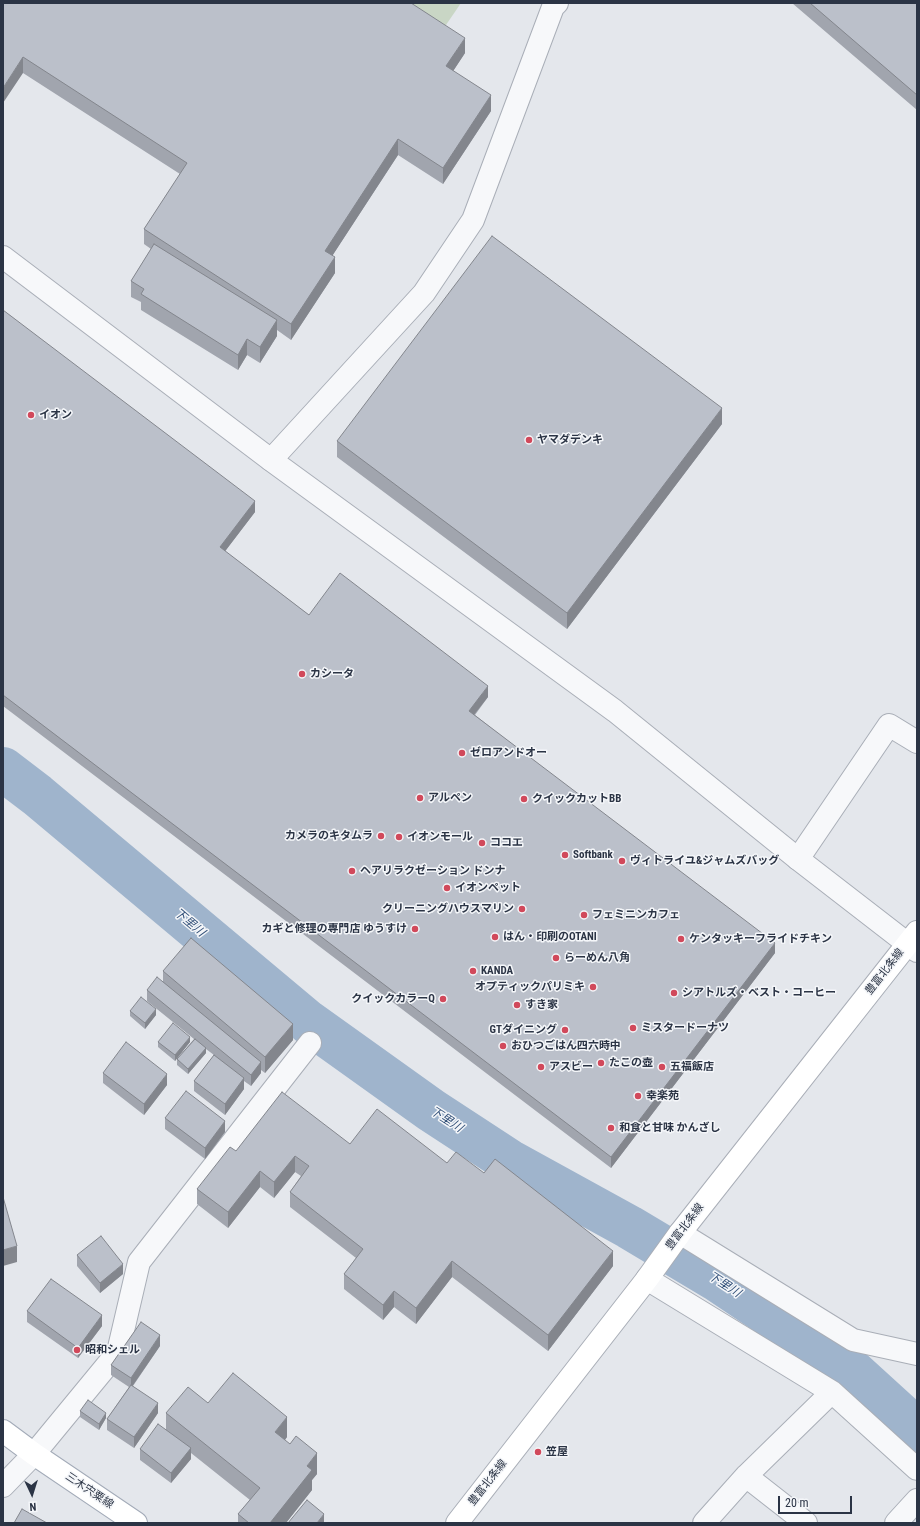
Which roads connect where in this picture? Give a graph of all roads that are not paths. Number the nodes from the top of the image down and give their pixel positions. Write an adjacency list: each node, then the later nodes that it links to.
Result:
1 (557, 3): 3 (street)
2 (3, 257): 3 (street)
3 (271, 460): 5 (street)
4 (917, 742): 5 (street)
5 (798, 859): 6 (street)
6 (914, 942): 8 (main road, 豊富北条線)
7 (310, 1043): 13 (street)
8 (680, 1233): 9 (main road, 豊富北条線); 10 (street)
9 (651, 1274): 11 (street); 19 (main road, 豊富北条線)
10 (917, 1354)
11 (832, 1392): 14 (street); 15 (street)
12 (3, 1431): 13 (main road, 三木宍粟線)
13 (34, 1454): 16 (street); 18 (main road, 三木宍粟線)
14 (917, 1469)
15 (746, 1476): 20 (street); 21 (street)
16 (3, 1486)
17 (917, 1500): 22 (street)
18 (136, 1523)
19 (457, 1523)
20 (704, 1523)
21 (806, 1523)
22 (896, 1523)

